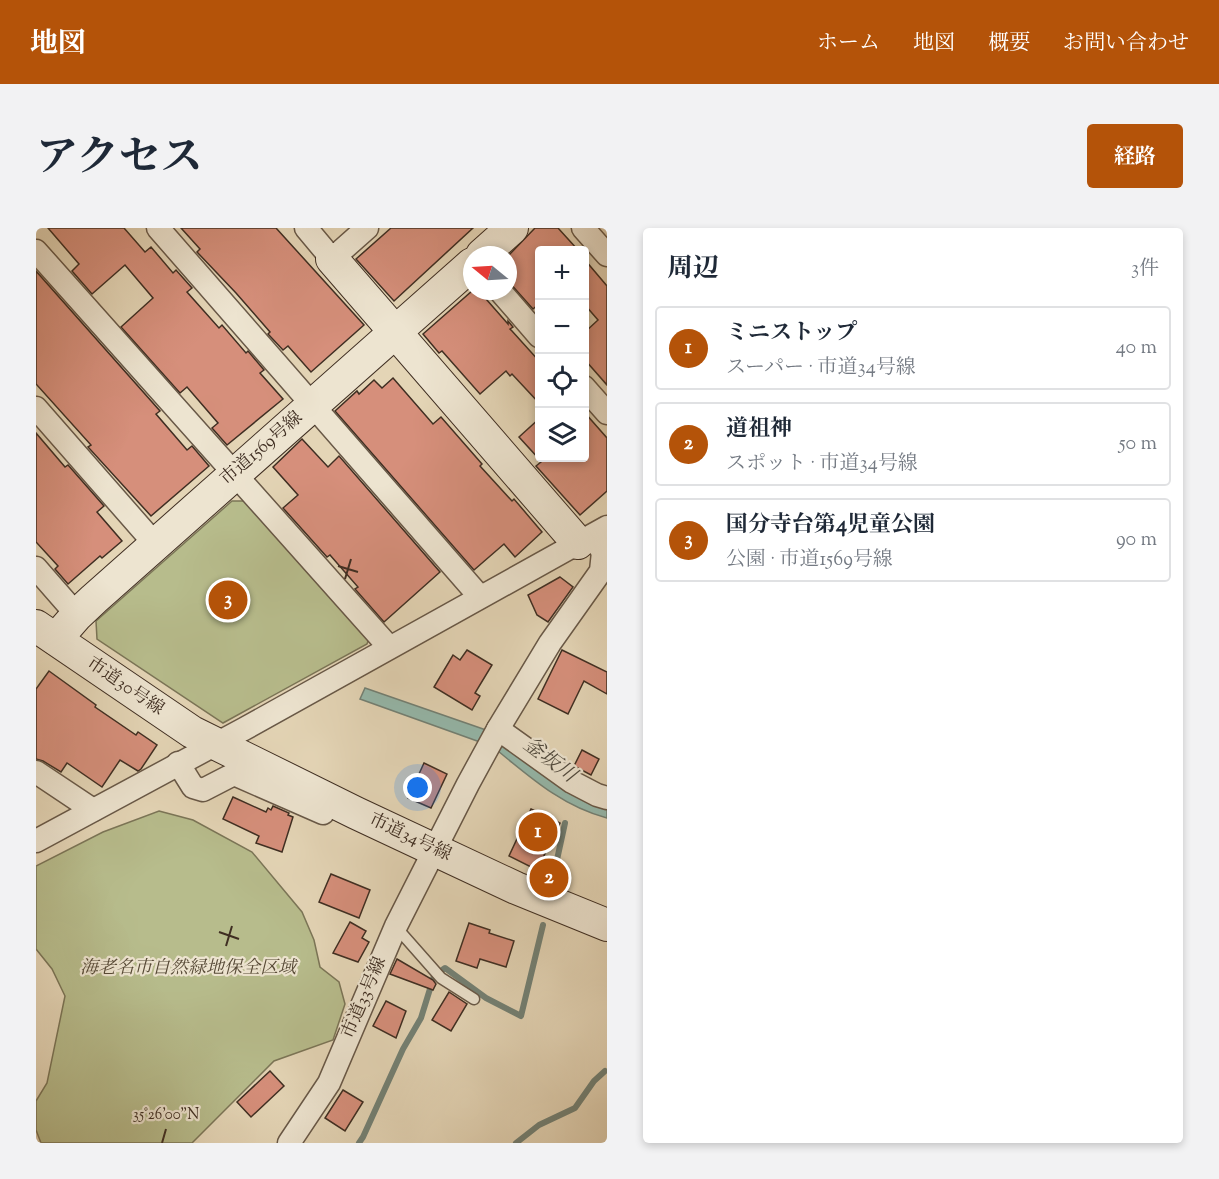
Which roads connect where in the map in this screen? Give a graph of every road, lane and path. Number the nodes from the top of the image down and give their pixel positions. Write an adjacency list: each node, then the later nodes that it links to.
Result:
1 (158, 228): 15 (street)
2 (306, 228): 9 (street)
3 (367, 228): 9 (street)
4 (512, 228): 6 (street)
5 (583, 228): 8 (street)
6 (492, 246)
7 (36, 251): 18 (street)
8 (607, 255)
9 (332, 259): 13 (street)
10 (463, 272): 13 (street, 市道1569号線)
11 (508, 300): 12 (street)
12 (535, 330)
13 (396, 331): 15 (street, 市道1569号線); 19 (street)
14 (589, 392): 17 (street)
15 (312, 405): 18 (street, 市道1569号線); 22 (street)
16 (36, 408): 20 (street)
17 (607, 413)
18 (234, 474): 20 (street, 市道1569号線); 25 (street)
19 (592, 535): 22 (street); 26 (street, 市道33号線)
20 (155, 544): 23 (street, 市道1569号線)
21 (36, 568): 23 (street)
22 (480, 597): 25 (street)
23 (77, 615): 24 (street, 市道1569号線)
24 (46, 633): 27 (street, 市道30号線)
25 (389, 647): 27 (street)
26 (498, 729): 30 (street); 34 (street, 市道33号線)
27 (217, 744): 28 (street); 32 (street, 市道34号線)
28 (178, 763): 31 (street); 32 (street)
29 (36, 772): 31 (street)
30 (607, 798)
31 (93, 810): 33 (street)
32 (356, 813): 34 (street, 市道34号線)
33 (36, 841)
34 (435, 849): 35 (street, 市道34号線); 36 (street, 市道33号線)
35 (607, 925)
36 (396, 926): 37 (lane); 38 (street, 市道33号線)
37 (474, 999)
38 (289, 1143)

